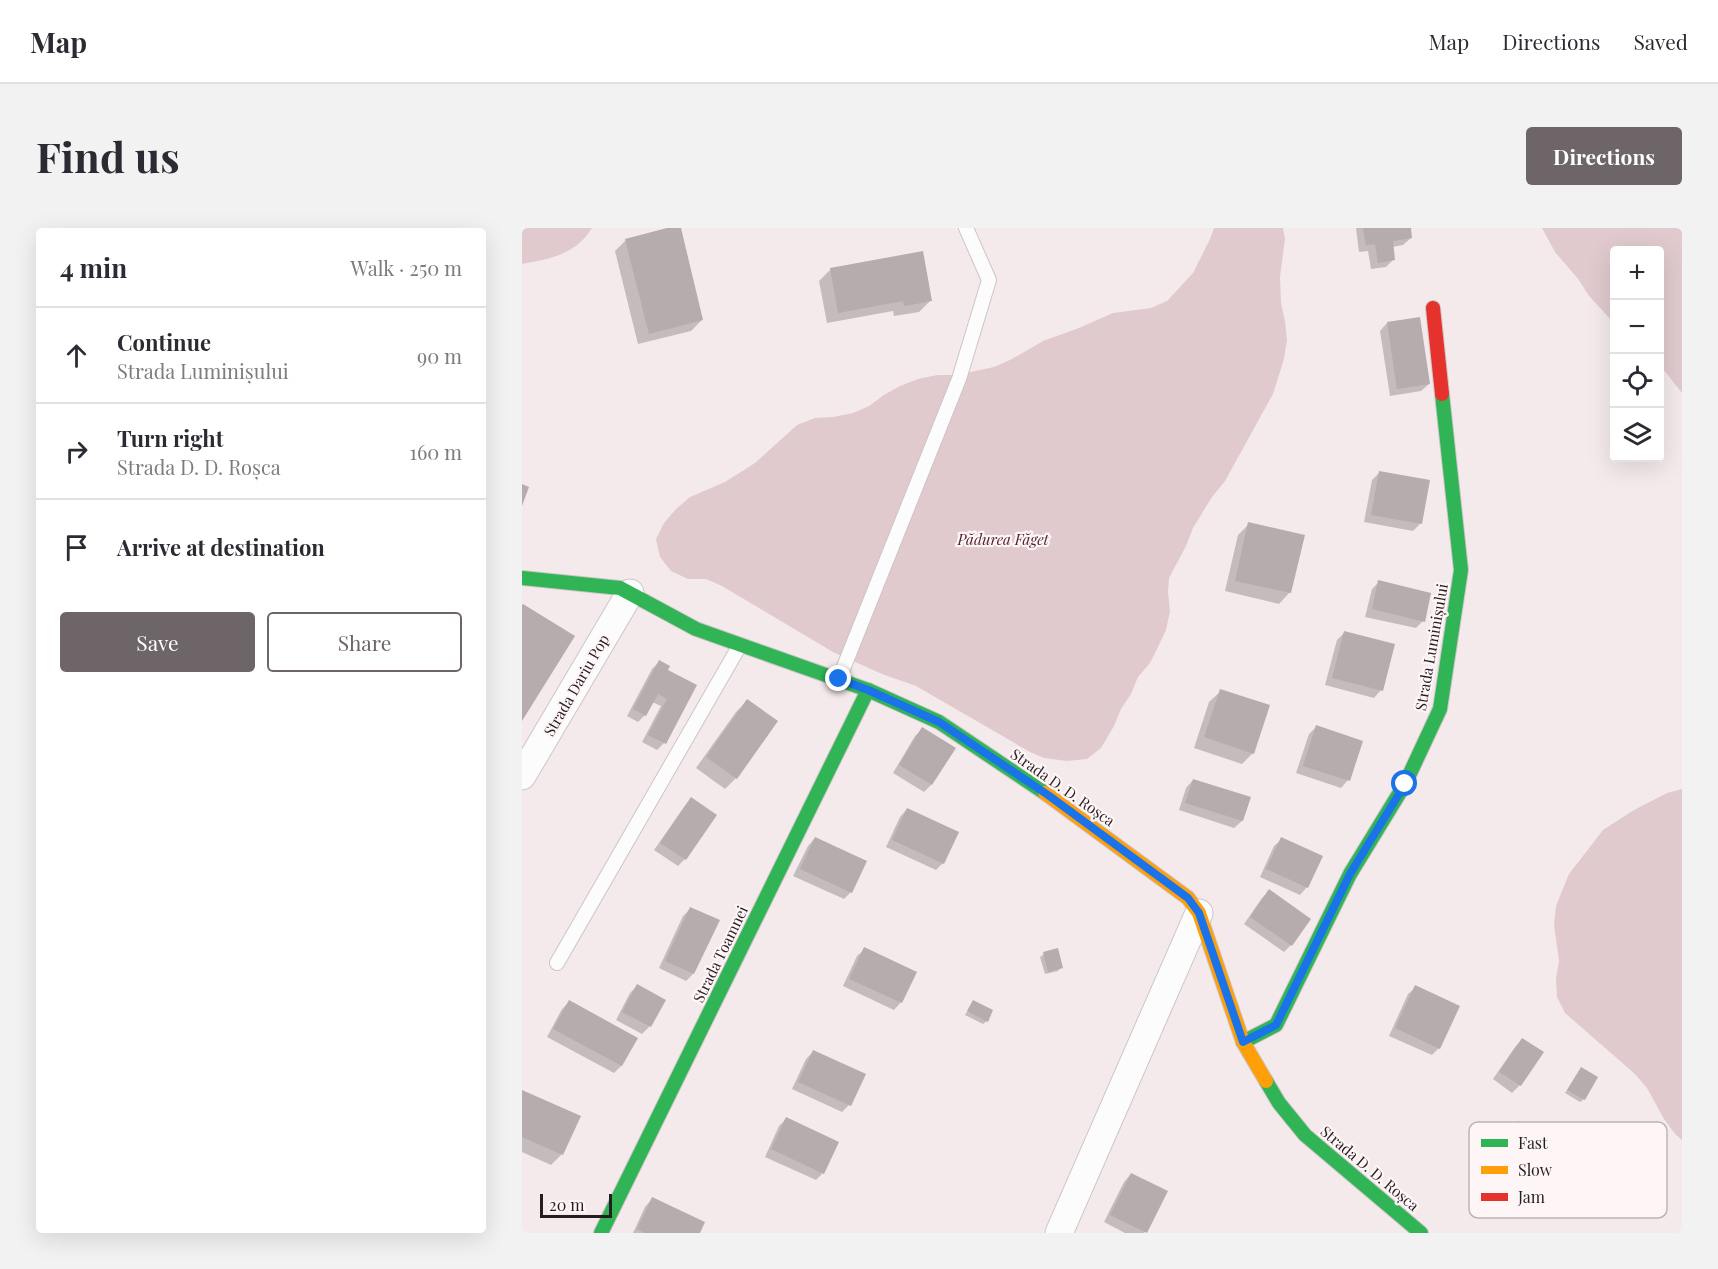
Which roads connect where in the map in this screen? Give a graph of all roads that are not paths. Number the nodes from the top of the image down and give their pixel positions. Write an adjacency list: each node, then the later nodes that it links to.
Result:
1 (966, 228): 6 (lane)
2 (1433, 308): 11 (street, Strada Luminișului)
3 (522, 578): 4 (street, Strada D. D. Roșca)
4 (630, 593): 5 (street, Strada D. D. Roșca); 8 (street, Strada Dariu Pop)
5 (740, 645): 6 (street, Strada D. D. Roșca); 10 (lane)
6 (839, 679): 7 (street, Strada D. D. Roșca)
7 (868, 690): 9 (street, Strada D. D. Roșca); 12 (street, Strada Toamnei)
8 (522, 776)
9 (1199, 913): 11 (street, Strada D. D. Roșca); 13 (street)
10 (557, 963)
11 (1243, 1042): 14 (street, Strada D. D. Roșca)
12 (601, 1233)
13 (1059, 1233)
14 (1421, 1233)

